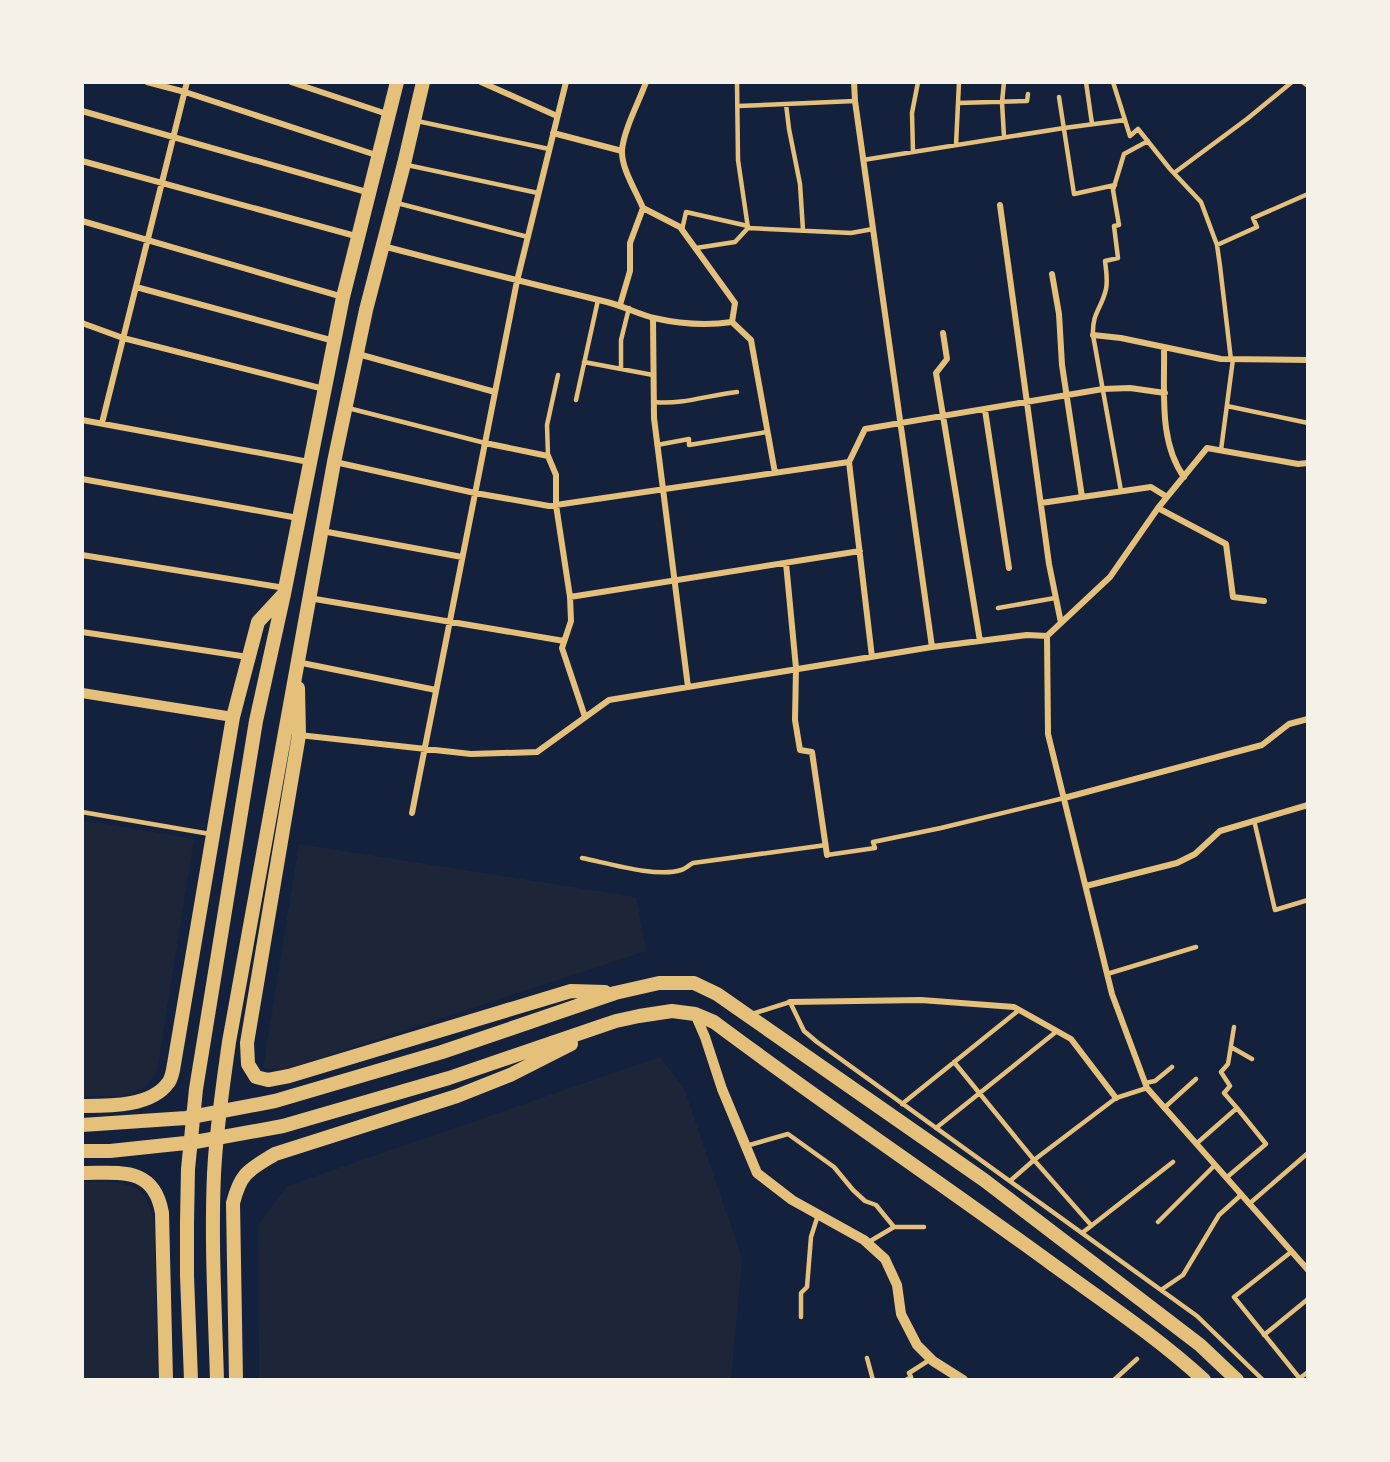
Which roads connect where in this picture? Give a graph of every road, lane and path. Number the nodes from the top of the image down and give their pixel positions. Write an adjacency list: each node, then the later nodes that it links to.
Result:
1 (147, 82): 18 (street)
2 (187, 82): 18 (street)
3 (291, 82): 27 (street)
4 (388, 82): 27 (main road)
5 (397, 82): 27 (main road)
6 (423, 82): 30 (main road)
7 (481, 82): 28 (street)
8 (566, 82): 28 (street)
9 (646, 82): 39 (street)
10 (737, 82): 25 (lane)
11 (854, 82): 21 (street)
12 (918, 82): 40 (lane)
13 (959, 82): 23 (lane)
14 (1004, 82): 22 (lane)
15 (1086, 82): 31 (lane)
16 (1113, 82): 29 (lane)
17 (1292, 82): 45 (lane)
18 (185, 92): 34 (street); 41 (street)
19 (1028, 94): 22 (lane)
20 (1059, 98): 32 (lane)
21 (855, 101): 24 (lane); 42 (street)
22 (1002, 102): 23 (lane); 35 (lane)
23 (958, 103): 37 (lane)
24 (786, 104): 25 (lane); 58 (lane)
25 (738, 106): 55 (lane)
26 (82, 111): 34 (street)
27 (390, 115): 41 (main road)
28 (557, 116): 33 (street)
29 (1125, 120): 31 (lane); 36 (lane)
30 (414, 121): 38 (lane); 44 (main road)
31 (1092, 124): 32 (lane)
32 (1064, 128): 35 (lane); 47 (lane)
33 (553, 133): 38 (street); 39 (street)
34 (173, 137): 46 (street); 48 (street)
35 (1004, 137): 37 (lane)
36 (1148, 141): 45 (lane); 47 (lane)
37 (956, 145): 40 (lane)
38 (549, 149): 49 (street)
39 (622, 151): 53 (street)
40 (913, 152): 42 (lane)
41 (380, 156): 48 (main road)
42 (863, 160): 56 (street)
43 (82, 161): 46 (street)
44 (404, 164): 49 (lane); 51 (main road)
45 (1174, 173): 62 (lane)
46 (162, 182): 59 (street); 61 (street)
47 (1115, 185): 76 (lane)
48 (370, 193): 59 (main road)
49 (538, 193): 60 (street)
50 (1308, 194): 62 (lane)
51 (394, 203): 60 (lane); 63 (main road)
52 (1000, 206): 95 (street)
53 (643, 208): 57 (street); 70 (street)
54 (82, 221): 61 (street)
55 (748, 227): 57 (lane); 58 (lane); 64 (lane)
56 (873, 229): 58 (lane); 103 (street)
57 (682, 230): 64 (street)
58 (803, 230)
59 (359, 237): 68 (main road)
60 (528, 237): 66 (street)
61 (147, 241): 67 (street); 68 (street)
62 (1217, 245): 81 (lane)
63 (383, 246): 66 (street); 80 (main road)
64 (696, 248): 73 (street)
65 (1052, 274): 92 (street)
66 (517, 281): 69 (street); 89 (street)
67 (136, 286): 77 (street); 78 (street)
68 (344, 297): 78 (main road)
69 (598, 300): 70 (street); 83 (lane)
70 (620, 305): 71 (street)
71 (629, 308): 72 (street); 84 (lane)
72 (653, 318): 73 (street); 86 (street)
73 (732, 322): 104 (street)
74 (82, 323): 77 (street)
75 (943, 333): 99 (street)
76 (1093, 335): 79 (street); 88 (lane)
77 (123, 338): 87 (street); 101 (street)
78 (334, 341): 87 (main road)
79 (1164, 347): 81 (street); 91 (street)
80 (357, 354): 89 (street); 97 (main road)
81 (1232, 359): 82 (street); 96 (lane)
82 (1308, 360)
83 (584, 362): 84 (lane); 93 (lane)
84 (621, 369): 86 (lane)
85 (558, 375): 108 (lane)
86 (653, 375): 94 (street)
87 (324, 389): 109 (main road)
88 (1103, 389): 91 (street); 92 (street); 117 (lane)
89 (495, 392): 105 (street)
90 (737, 392): 94 (lane)
91 (1165, 393): 114 (street)
92 (1067, 397): 95 (street); 119 (street)
93 (576, 400)
94 (654, 402): 106 (street)
95 (1027, 403): 98 (street); 121 (street)
96 (1227, 406): 102 (lane); 107 (lane)
97 (346, 407): 105 (lane); 110 (main road)
98 (985, 410): 99 (street); 130 (street)
99 (945, 417): 103 (street); 143 (street)
100 (82, 420): 101 (street)
101 (102, 423): 109 (street)
102 (1308, 423)
103 (901, 424): 111 (street); 144 (street)
104 (767, 432): 106 (lane); 113 (street)
105 (485, 443): 108 (street); 118 (street)
106 (657, 445): 116 (street)
107 (1221, 450): 112 (street); 114 (street)
108 (548, 456): 122 (street)
109 (309, 462): 124 (main road)
110 (334, 462): 118 (street); 125 (main road)
111 (849, 462): 113 (street); 126 (street)
112 (1308, 463)
113 (775, 473): 116 (street)
114 (1184, 477): 120 (street)
115 (82, 479): 124 (street)
116 (662, 491): 122 (street); 131 (street)
117 (1121, 491): 119 (street); 120 (street)
118 (475, 493): 122 (street); 128 (street)
119 (1082, 497): 121 (street)
120 (1167, 497): 123 (street)
121 (1041, 503): 135 (street)
122 (556, 505): 134 (street)
123 (1158, 508): 136 (street); 139 (street)
124 (298, 518): 132 (main road)
125 (321, 531): 128 (street); 133 (main road)
126 (860, 551): 129 (street); 146 (street)
127 (82, 555): 132 (street)
128 (462, 557): 138 (street)
129 (786, 563): 131 (street); 148 (street)
130 (1009, 568)
131 (674, 581): 134 (street); 149 (street)
132 (285, 591): 145 (main road); 223 (main road)
133 (309, 597): 138 (street); 147 (main road)
134 (570, 597): 142 (street)
135 (1055, 598): 137 (lane); 139 (street)
136 (1264, 601)
137 (998, 608)
138 (450, 622): 142 (street); 150 (street)
139 (1061, 623): 141 (street)
140 (82, 632): 145 (street)
141 (1047, 636): 143 (street); 157 (street)
142 (564, 641): 153 (street)
143 (980, 641): 144 (street)
144 (932, 647): 146 (street)
145 (249, 657): 152 (main road)
146 (872, 657): 148 (street)
147 (297, 662): 150 (street); 155 (main road); 224 (main road)
148 (796, 668): 149 (street); 163 (street)
149 (688, 687): 153 (street)
150 (436, 690): 156 (street)
151 (82, 693): 152 (street)
152 (233, 717): 162 (main road)
153 (585, 717): 156 (street)
154 (1308, 719): 157 (street)
155 (299, 735): 156 (street); 170 (main road)
156 (424, 749): 160 (street)
157 (1064, 798): 164 (lane); 166 (street)
158 (1308, 805): 161 (street)
159 (82, 812): 162 (lane)
160 (412, 813)
161 (1254, 820): 166 (street); 167 (lane)
162 (213, 834): 187 (main road)
163 (826, 844): 164 (street); 165 (lane)
164 (827, 855)
165 (582, 858)
166 (1086, 886): 169 (street)
167 (1308, 900)
168 (1196, 947): 169 (lane)
169 (1107, 974): 183 (street)
170 (615, 993): 174 (main road); 190 (main road)
171 (790, 1002): 172 (street); 174 (lane); 186 (lane)
172 (1019, 1010): 177 (street); 180 (lane)
173 (695, 1014): 175 (main road); 193 (street); 230 (main road)
174 (747, 1015): 231 (main road)
175 (616, 1021): 194 (main road); 225 (main road)
176 (1234, 1027): 178 (lane)
177 (1057, 1031): 184 (lane); 185 (street)
178 (1231, 1047): 179 (lane); 189 (lane)
179 (1252, 1059)
180 (954, 1062): 184 (lane); 186 (lane)
181 (1172, 1067): 183 (lane)
182 (1196, 1079): 188 (lane)
183 (1146, 1086): 185 (lane); 188 (street)
184 (979, 1093): 191 (lane); 196 (lane)
185 (1116, 1098): 196 (lane)
186 (902, 1104): 191 (lane)
187 (82, 1106)
188 (1164, 1108): 192 (street)
189 (1237, 1108): 192 (lane); 200 (lane)
190 (82, 1125)
191 (936, 1128): 201 (lane)
192 (1196, 1144): 198 (street)
193 (746, 1146): 204 (street); 207 (lane)
194 (82, 1151)
195 (1308, 1153): 203 (lane)
196 (1034, 1160): 201 (lane); 206 (lane)
197 (1173, 1162): 206 (lane)
198 (1215, 1165): 200 (street); 205 (lane)
199 (82, 1173): 222 (main road)
200 (1226, 1178): 202 (street)
201 (1010, 1182): 209 (lane)
202 (1241, 1195): 203 (street); 213 (lane)
203 (1249, 1204): 211 (street)
204 (819, 1215): 210 (street); 215 (lane)
205 (1158, 1221)
206 (1091, 1226): 209 (lane)
207 (894, 1227): 208 (lane); 210 (lane)
208 (924, 1227)
209 (1082, 1233): 213 (lane)
210 (867, 1243): 218 (street)
211 (1291, 1251): 212 (street); 216 (lane)
212 (1308, 1270)
213 (1161, 1290): 232 (lane)
214 (1308, 1299): 216 (lane)
215 (801, 1317)
216 (1264, 1335): 221 (lane)
217 (867, 1358): 226 (lane)
218 (931, 1359): 227 (lane); 228 (street)
219 (1137, 1359): 229 (lane)
220 (1308, 1372): 221 (lane)
221 (1300, 1379)
222 (166, 1380)
223 (191, 1380)
224 (217, 1380)
225 (236, 1380)
226 (873, 1380)
227 (906, 1380)
228 (963, 1380)
229 (1114, 1380)
230 (1204, 1380)
231 (1237, 1380)
232 (1263, 1380)

